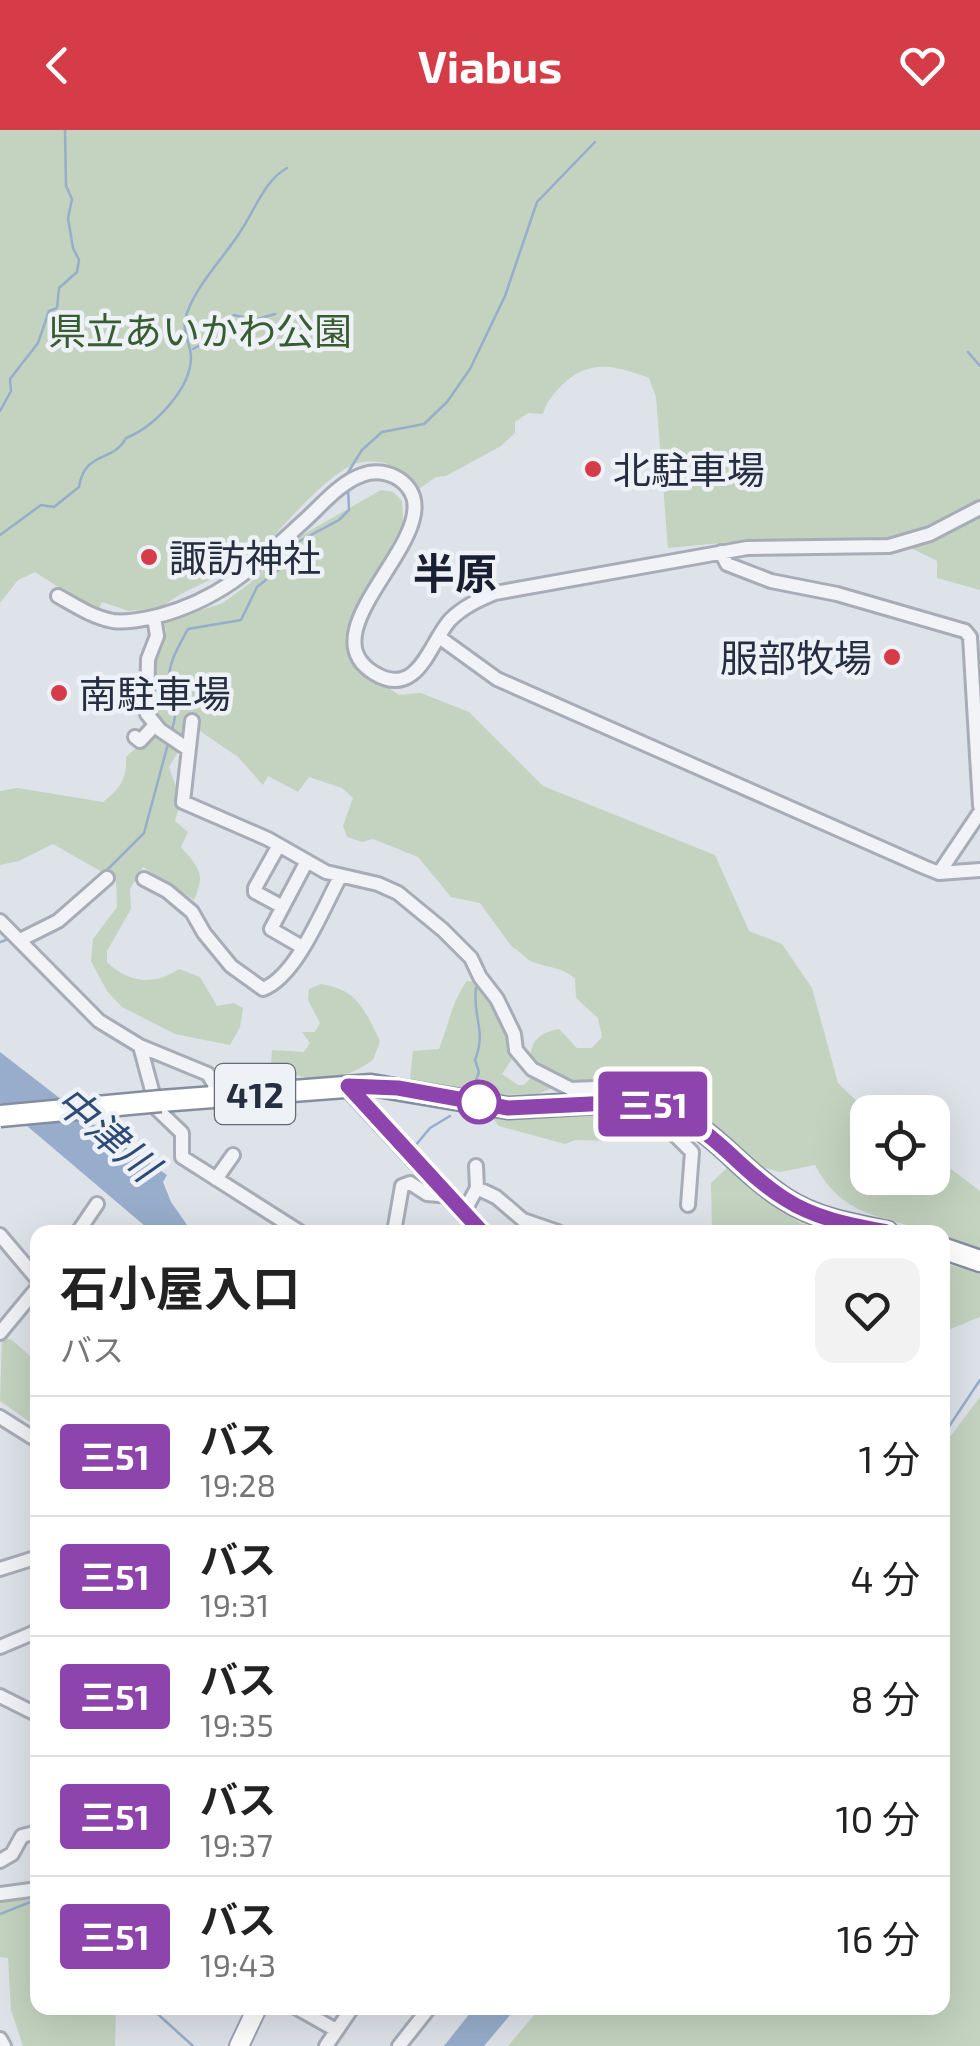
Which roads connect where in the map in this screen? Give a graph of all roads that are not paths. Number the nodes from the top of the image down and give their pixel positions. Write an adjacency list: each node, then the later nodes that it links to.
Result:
1 (980, 508): 2 (street)
2 (721, 552): 5 (street); 10 (street)
3 (58, 596): 4 (street)
4 (154, 617): 5 (street); 7 (street)
5 (440, 637): 14 (street)
6 (192, 721): 9 (street)
7 (155, 725): 8 (street); 9 (street)
8 (134, 737)
9 (188, 748): 11 (street)
10 (980, 809): 14 (street)
11 (279, 845): 12 (street); 18 (street)
12 (307, 861): 15 (street); 18 (street)
13 (980, 870): 14 (street)
14 (939, 873)
15 (340, 876): 21 (street); 25 (street)
16 (107, 878): 20 (street)
17 (144, 879): 21 (street)
18 (281, 906): 21 (street)
19 (0, 921): 20 (street)
20 (20, 940): 22 (street)
21 (302, 948)
22 (140, 1046): 24 (street); 30 (street)
23 (348, 1086): 24 (highway, 412); 25 (highway, 412); 32 (main road)
24 (215, 1097): 27 (highway, 412, bridge)
25 (626, 1102): 26 (highway, 412)
26 (651, 1104): 34 (street); 41 (highway, 412)
27 (0, 1116)
28 (233, 1155): 30 (street)
29 (476, 1166): 31 (street)
30 (216, 1178): 37 (street)
31 (476, 1188): 35 (street); 40 (street)
32 (450, 1196): 35 (main road); 38 (street)
33 (96, 1204): 36 (street)
34 (688, 1204)
35 (464, 1212): 39 (main road)
36 (82, 1225)
37 (289, 1225)
38 (395, 1225)
39 (476, 1225)
40 (538, 1225)
41 (859, 1225)
42 (0, 1235): 45 (street)
43 (950, 1251): 44 (highway)
44 (980, 1260)
45 (30, 1274)
46 (30, 1294): 47 (street)
47 (0, 1333)
48 (0, 1418): 49 (street)
49 (30, 1436)
50 (30, 1560): 51 (street)
51 (0, 1569)
52 (30, 1635): 53 (street)
53 (0, 1647)
54 (0, 1696): 55 (street)
55 (30, 1711)
56 (30, 1834): 57 (street)
57 (0, 1861)
58 (30, 1890): 59 (street)
59 (0, 1894)
60 (254, 2015): 67 (main road)
61 (309, 2015): 64 (street)
62 (347, 2015): 64 (street)
63 (423, 2015): 69 (street)
64 (336, 2030): 68 (street)
65 (0, 2038): 66 (street)
66 (4, 2046)
67 (239, 2046)
68 (326, 2046)
69 (399, 2046)

